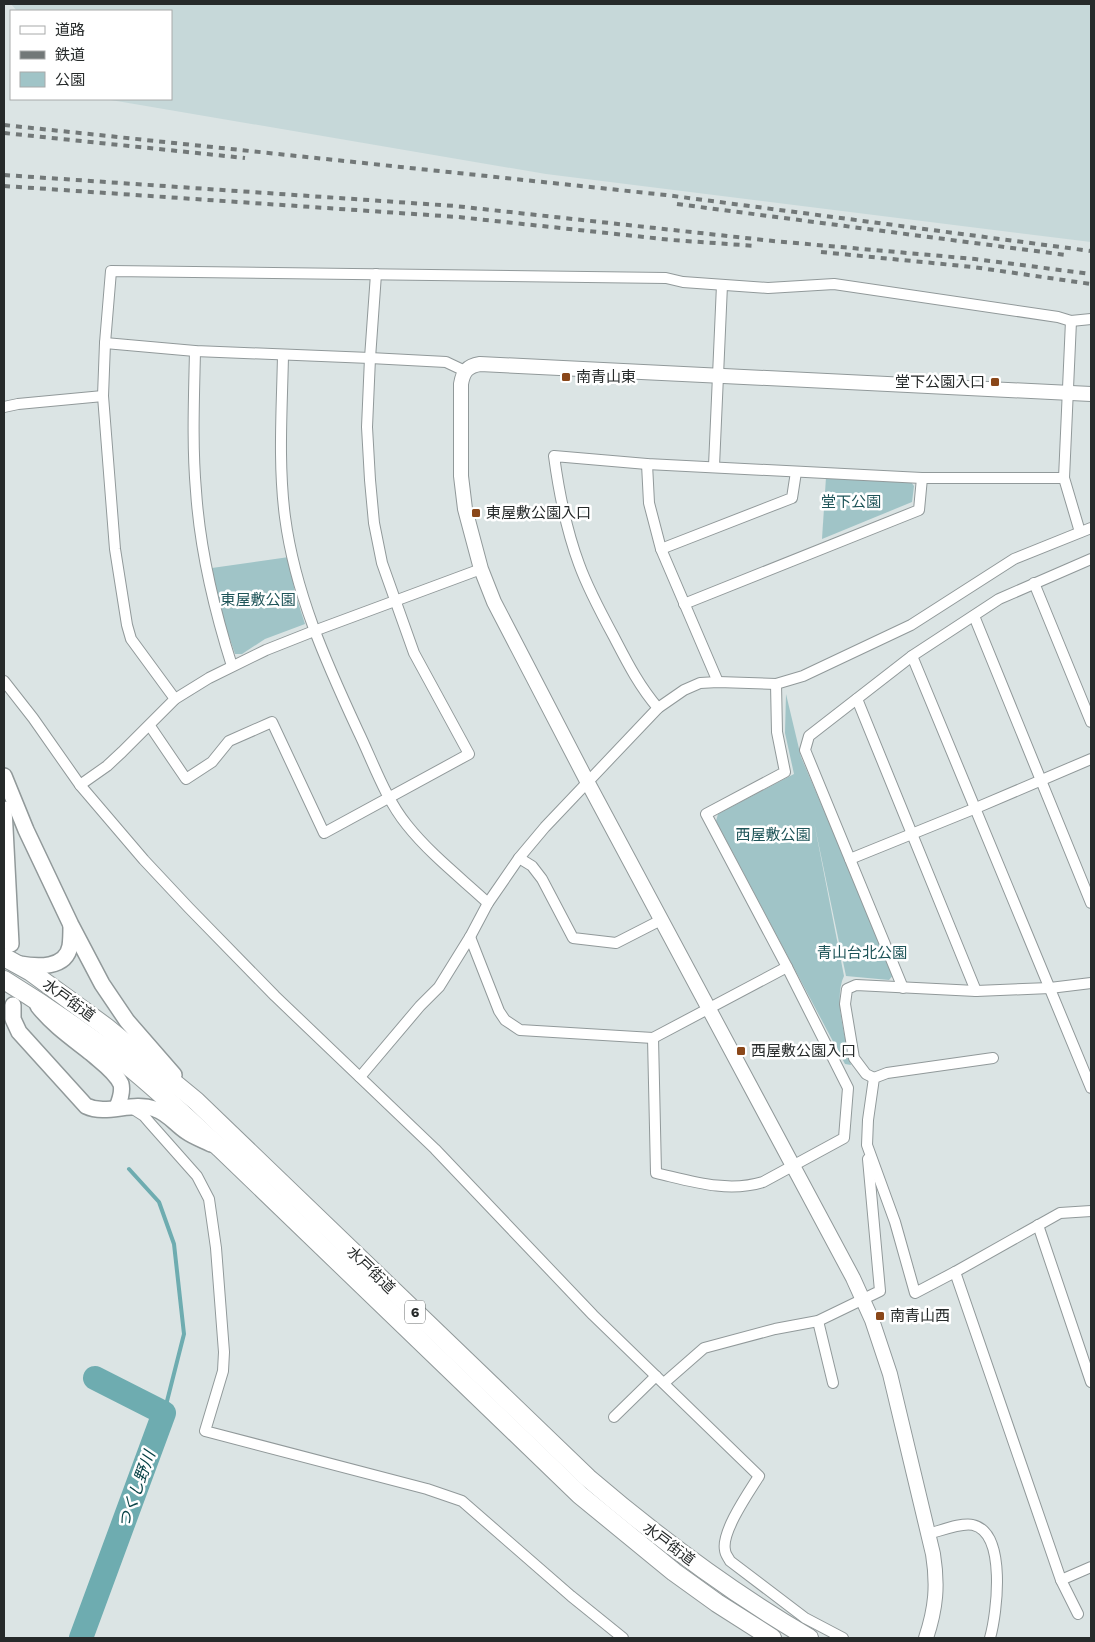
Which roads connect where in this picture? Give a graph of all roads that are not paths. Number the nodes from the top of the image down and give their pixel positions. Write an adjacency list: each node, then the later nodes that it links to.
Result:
1 (376, 274): 2 (street); 5 (street); 8 (street)
2 (722, 285): 4 (street); 10 (street)
3 (1091, 319): 4 (street)
4 (1071, 321): 11 (street)
5 (105, 344): 6 (street); 13 (street)
6 (195, 351): 7 (street); 31 (street)
7 (283, 355): 8 (street); 29 (street)
8 (370, 358): 9 (street); 26 (street)
9 (465, 371): 10 (street); 24 (street)
10 (719, 376): 11 (street); 16 (street)
11 (1068, 393): 12 (street); 19 (street)
12 (1091, 394)
13 (103, 396): 14 (street); 35 (street)
14 (4, 407)
15 (646, 464): 16 (street); 22 (street); 37 (street)
16 (714, 466): 17 (street)
17 (796, 472): 18 (street); 22 (street)
18 (922, 478): 19 (street); 27 (street)
19 (1064, 478): 21 (street)
20 (1091, 528): 21 (street)
21 (1080, 532): 34 (street)
22 (661, 549): 27 (street)
23 (1091, 559): 25 (street)
24 (481, 568): 26 (street); 43 (street)
25 (1034, 583): 28 (street); 38 (street)
26 (395, 601): 29 (street); 45 (street)
27 (684, 604): 33 (street)
28 (974, 616): 30 (street); 42 (street)
29 (314, 630): 31 (street); 45 (street)
30 (912, 656): 36 (street); 46 (street)
31 (232, 666): 35 (street)
32 (4, 681): 44 (street)
33 (718, 682): 34 (street); 37 (street)
34 (776, 684): 57 (street)
35 (175, 699): 39 (street)
36 (857, 699): 48 (street); 50 (street)
37 (658, 708): 43 (street)
38 (1091, 722)
39 (150, 726): 44 (street); 45 (street)
40 (1091, 759): 42 (street)
41 (4, 776): 54 (main road)
42 (1041, 780): 46 (street); 52 (street)
43 (588, 783): 49 (street); 53 (street)
44 (80, 785): 68 (street)
45 (389, 798): 51 (street)
46 (976, 808): 48 (street); 61 (street)
47 (4, 809): 56 (main road)
48 (913, 833): 50 (street); 62 (street)
49 (519, 858): 51 (street); 53 (street)
50 (850, 859): 60 (street)
51 (488, 903): 55 (street)
52 (1091, 903)
53 (661, 920): 65 (street)
54 (71, 925): 56 (main road); 71 (main road)
55 (470, 938): 66 (street); 68 (street)
56 (10, 955): 71 (highway, 水戸街道 / 6)
57 (787, 967): 65 (street); 75 (street)
58 (4, 980): 63 (highway, 水戸街道 / 6)
59 (1091, 983): 61 (street)
60 (903, 988): 62 (street); 69 (street)
61 (1050, 988): 62 (street); 70 (street)
62 (976, 991)
63 (31, 997): 72 (main road); 74 (highway, 水戸街道 / 6)
64 (12, 1005): 72 (main road)
65 (709, 1008): 66 (street); 75 (street)
66 (653, 1038): 75 (street)
67 (993, 1058): 69 (street)
68 (360, 1077): 81 (street)
69 (874, 1078): 73 (street)
70 (1091, 1088)
71 (196, 1101): 91 (highway, 水戸街道 / 6)
72 (123, 1107): 74 (main road); 89 (street)
73 (867, 1145): 78 (street); 79 (street)
74 (220, 1148): 90 (highway, 水戸街道 / 6)
75 (792, 1166): 79 (street)
76 (1091, 1211): 77 (street)
77 (1038, 1225): 78 (street); 82 (street)
78 (954, 1272): 87 (street)
79 (864, 1299): 80 (street); 85 (street)
80 (818, 1322): 81 (street); 83 (street)
81 (660, 1380): 84 (street); 92 (street)
82 (1091, 1382)
83 (834, 1383)
84 (614, 1417)
85 (928, 1534): 93 (street); 94 (street)
86 (1091, 1567): 87 (street)
87 (1061, 1580): 88 (street)
88 (1078, 1614)
89 (623, 1638)
90 (772, 1638)
91 (809, 1638)
92 (843, 1638)
93 (926, 1638)
94 (990, 1638)

